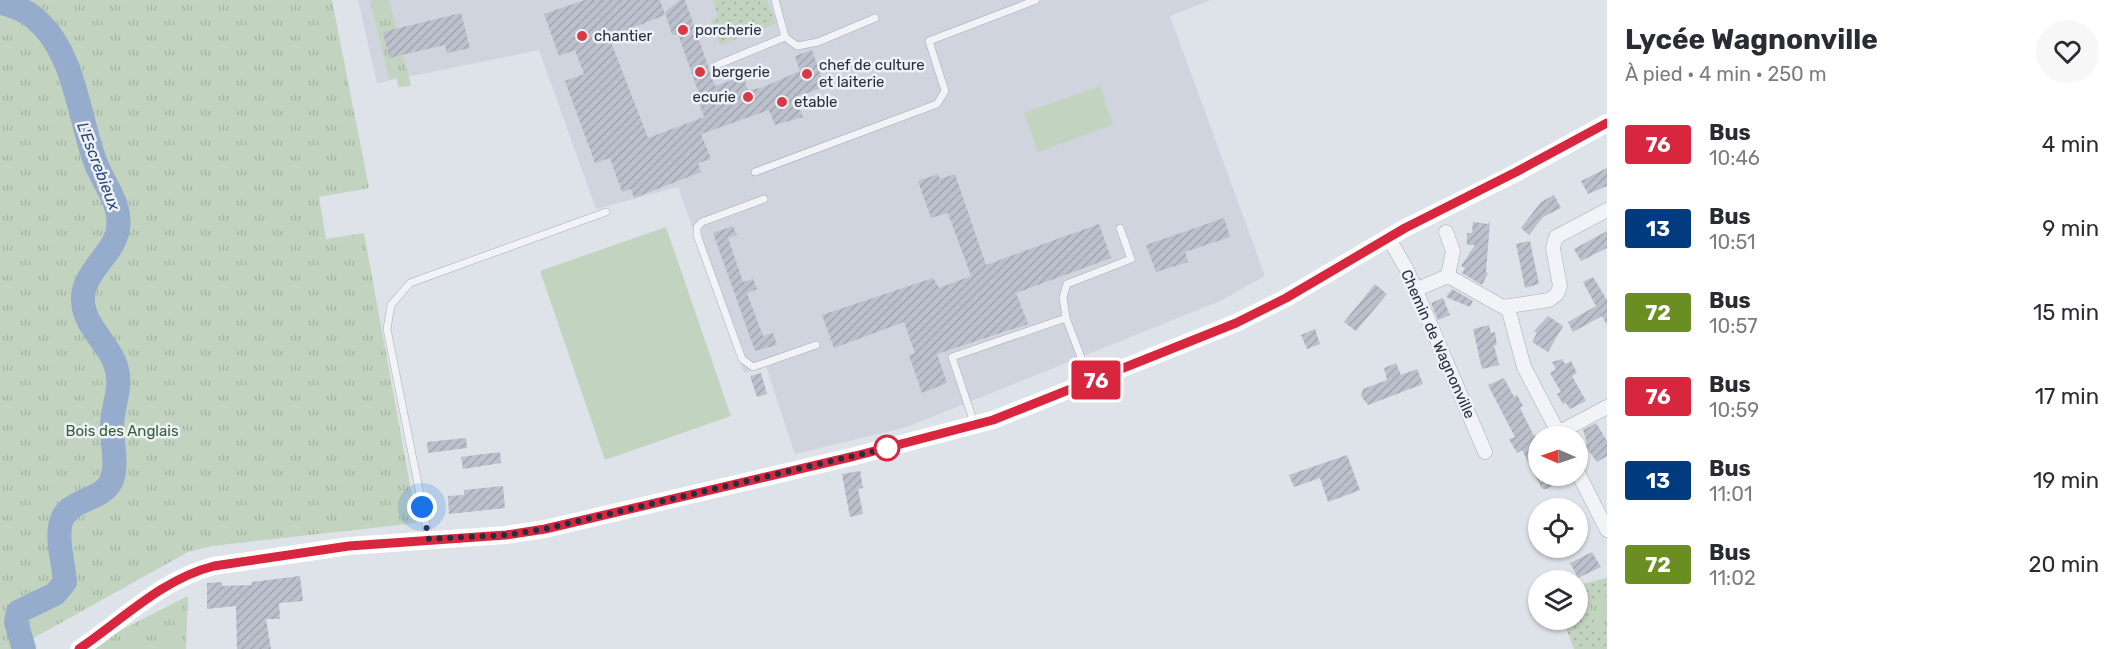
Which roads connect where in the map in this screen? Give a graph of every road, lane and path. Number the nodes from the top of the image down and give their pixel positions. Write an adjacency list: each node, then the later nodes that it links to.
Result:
1 (775, 0): 4 (lane)
2 (1036, 0): 7 (lane)
3 (875, 18): 4 (lane)
4 (784, 37): 5 (lane)
5 (717, 65)
6 (1607, 123): 13 (street)
7 (755, 172)
8 (764, 199): 18 (lane)
9 (1607, 210): 16 (street)
10 (606, 212): 27 (lane)
11 (1120, 228): 17 (lane)
12 (1446, 232): 14 (street)
13 (1388, 237): 15 (street, Chemin de Wagnonville); 19 (street)
14 (1448, 276): 15 (street); 16 (street)
15 (1416, 290): 24 (street, Chemin de Wagnonville)
16 (1508, 308): 22 (street)
17 (1066, 318): 19 (lane); 21 (lane)
18 (816, 345)
19 (1090, 382): 21 (street)
20 (1607, 407): 23 (street)
21 (974, 426): 27 (street)
22 (1554, 426)
23 (1574, 426)
24 (1485, 452)
25 (1585, 486): 26 (street)
26 (1607, 530)
27 (429, 539): 28 (street)
28 (79, 649)

